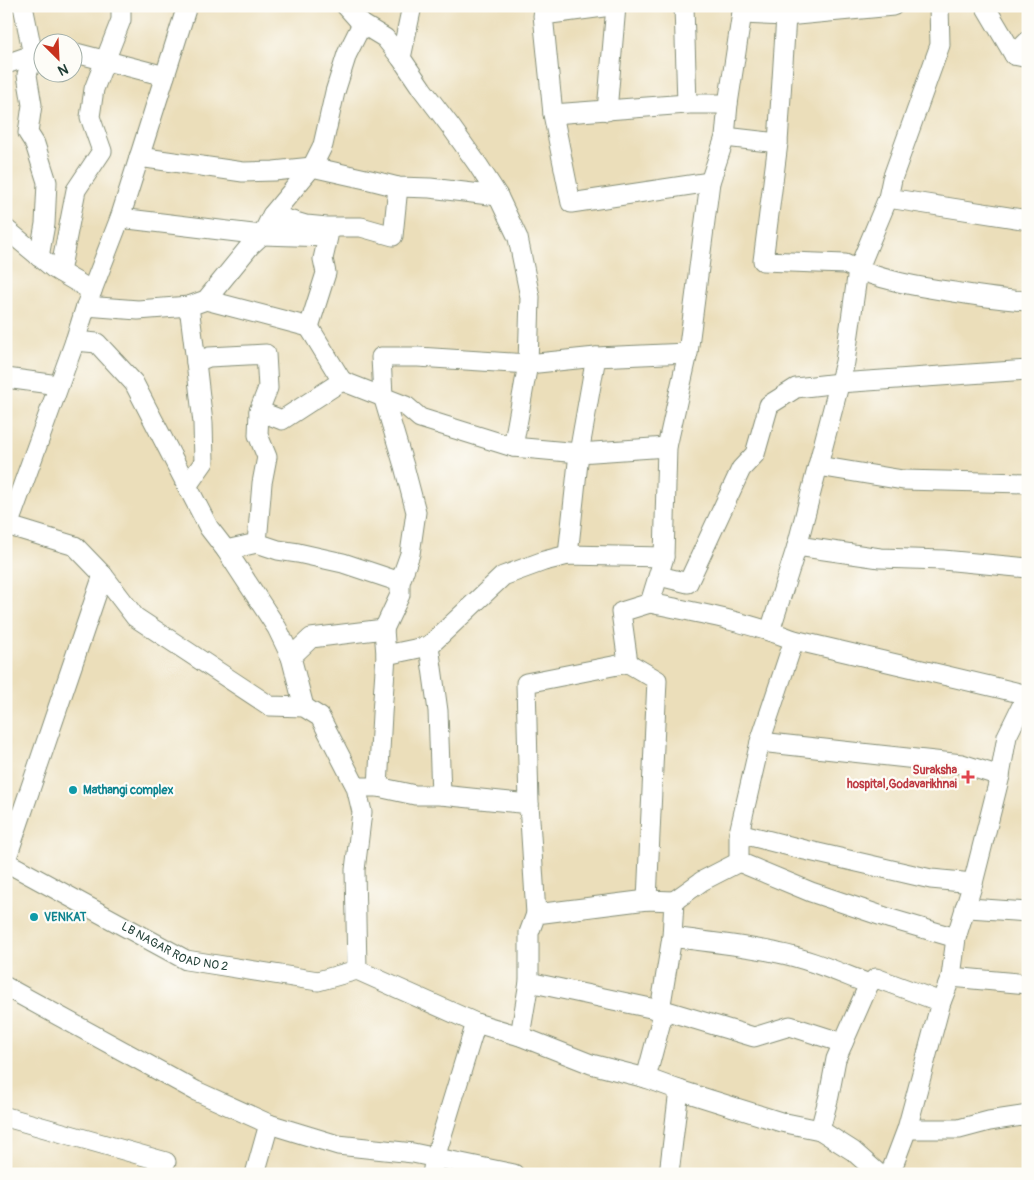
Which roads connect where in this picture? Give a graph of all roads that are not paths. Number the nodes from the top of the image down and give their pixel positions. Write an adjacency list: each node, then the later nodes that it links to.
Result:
1 (23, 6): 15 (street)
2 (121, 6): 21 (street)
3 (187, 6): 24 (street)
4 (346, 6): 14 (street)
5 (412, 6): 20 (street)
6 (611, 6): 28 (street)
7 (616, 6): 27 (street)
8 (684, 6): 25 (street)
9 (893, 6): 13 (street)
10 (939, 6): 36 (street)
11 (986, 6): 19 (street)
12 (742, 10): 13 (street); 26 (street)
13 (786, 16): 30 (street)
14 (362, 24): 20 (street); 32 (street)
15 (32, 34)
16 (1028, 41): 19 (street)
17 (82, 54): 21 (street)
18 (32, 55): 22 (street)
19 (1021, 57)
20 (401, 58): 35 (street)
21 (104, 60): 24 (street); 45 (street)
22 (6, 64)
23 (32, 65): 43 (street)
24 (165, 76): 31 (street)
25 (687, 104): 26 (street); 27 (street)
26 (728, 104): 29 (street)
27 (607, 111): 28 (street)
28 (554, 114): 33 (street)
29 (725, 137): 30 (street); 33 (street)
30 (778, 143): 44 (street)
31 (139, 157): 32 (street); 38 (street)
32 (312, 167): 34 (street); 37 (street)
33 (710, 182): 51 (street)
34 (398, 187): 35 (street); 41 (street)
35 (498, 196): 54 (street)
36 (888, 198): 39 (street); 44 (street)
37 (272, 215): 41 (street); 42 (street)
38 (120, 218): 42 (street); 46 (street)
39 (1028, 220)
40 (6, 228): 43 (street)
41 (327, 232): 42 (street); 49 (street)
42 (262, 235): 48 (street)
43 (39, 257): 45 (street)
44 (858, 270): 47 (street); 58 (street)
45 (60, 272): 46 (street)
46 (89, 299): 48 (street); 50 (street)
47 (1028, 301)
48 (197, 303): 49 (street); 53 (street)
49 (309, 327): 57 (street)
50 (75, 341): 59 (street); 67 (street)
51 (688, 353): 52 (street); 62 (street)
52 (596, 357): 54 (street); 64 (street)
53 (196, 362): 61 (street); 67 (street)
54 (528, 364): 60 (street); 63 (street)
55 (1028, 370): 58 (street)
56 (6, 378): 59 (street)
57 (342, 381): 60 (street); 61 (street)
58 (840, 383): 65 (street); 76 (street)
59 (58, 385): 68 (street)
60 (383, 396): 63 (street); 77 (street)
61 (259, 411): 69 (street)
62 (667, 446): 64 (street); 73 (street)
63 (513, 447): 64 (street)
64 (579, 453): 72 (street)
65 (818, 466): 66 (street); 70 (street)
66 (1028, 483)
67 (187, 486): 71 (street)
68 (7, 526): 75 (street)
69 (257, 543): 71 (street); 77 (street)
70 (797, 546): 74 (street); 80 (street)
71 (226, 550): 84 (street)
72 (568, 555): 73 (street); 82 (street)
73 (664, 557): 76 (street)
74 (1028, 568)
75 (103, 576): 87 (street); 95 (street)
76 (659, 576): 78 (street)
77 (400, 582): 79 (street)
78 (650, 603): 80 (street); 85 (street)
79 (384, 630): 83 (street); 84 (street)
80 (770, 631): 81 (street)
81 (794, 640): 86 (street); 88 (street)
82 (429, 646): 83 (street); 92 (street)
83 (386, 655): 90 (street)
84 (292, 657): 87 (street)
85 (628, 663): 93 (street); 98 (street)
86 (1027, 694): 89 (street)
87 (304, 706): 91 (street)
88 (760, 742): 89 (street); 94 (street)
89 (1000, 776): 97 (street)
90 (378, 787): 91 (street); 92 (street)
91 (356, 788): 105 (street)
92 (441, 795): 93 (street)
93 (529, 804): 102 (street)
94 (739, 833): 96 (street); 97 (street)
95 (6, 861): 105 (street, LB NAGAR ROAD NO 2)
96 (739, 862): 99 (street); 104 (street)
97 (973, 883): 100 (street)
98 (647, 900): 99 (street); 102 (street)
99 (674, 901): 103 (street)
100 (965, 907): 101 (street); 104 (street)
101 (1028, 912)
102 (536, 914): 107 (street)
103 (672, 937): 108 (street); 112 (street)
104 (956, 938): 106 (street)
105 (357, 970): 113 (street)
106 (951, 977): 109 (street); 111 (street)
107 (529, 982): 112 (street); 114 (street)
108 (869, 984): 111 (street); 115 (street)
109 (1028, 984)
110 (6, 987): 120 (street)
111 (941, 1002): 121 (street)
112 (662, 1010): 115 (street); 116 (street)
113 (476, 1022): 114 (street); 124 (street)
114 (520, 1036): 116 (street)
115 (844, 1043): 122 (street)
116 (646, 1078): 117 (street)
117 (680, 1090): 122 (street); 127 (street)
118 (1028, 1115): 121 (street)
119 (6, 1117): 123 (street)
120 (269, 1124): 124 (street); 125 (street)
121 (907, 1129): 129 (street)
122 (820, 1130): 128 (street)
123 (166, 1162)
124 (434, 1166): 126 (street)
125 (255, 1174)
126 (514, 1174)
127 (669, 1174)
128 (880, 1174)
129 (890, 1174)

